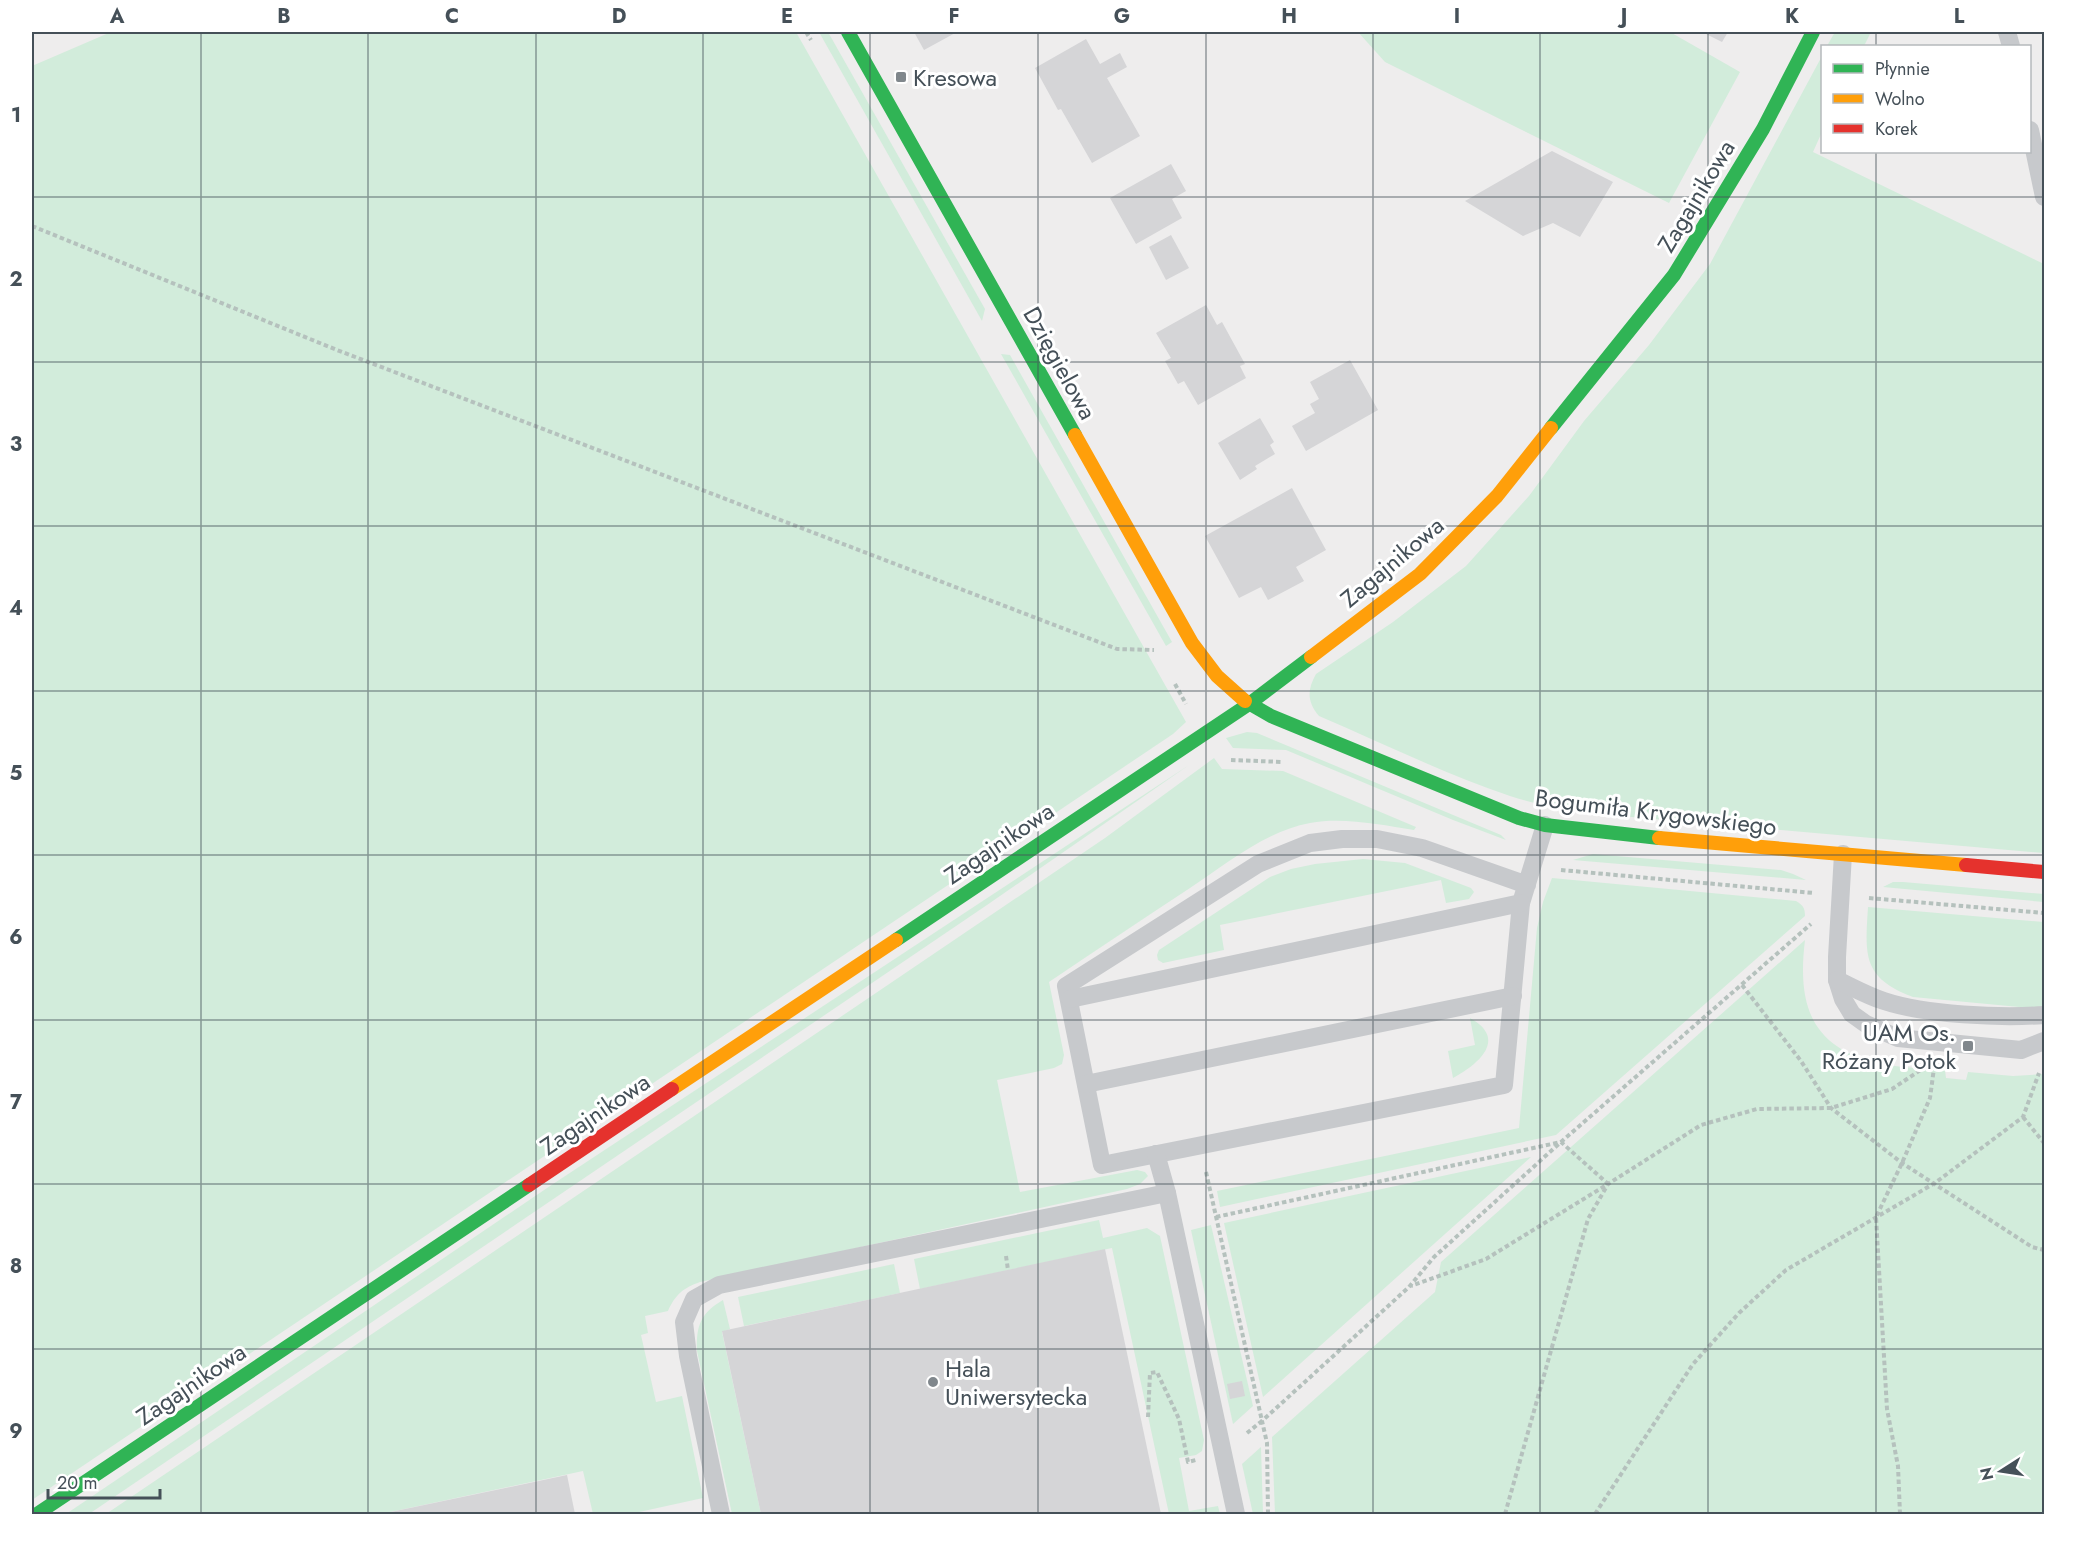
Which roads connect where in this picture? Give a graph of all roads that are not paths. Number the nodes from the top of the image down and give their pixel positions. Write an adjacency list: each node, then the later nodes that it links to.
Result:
1 (848, 32): 5 (street, Dzięgielowa)
2 (1813, 32): 5 (street, Zagajnikowa)
3 (2031, 135): 4 (lane)
4 (2044, 196)
5 (1249, 704): 6 (street, Bogumiła Krygowskiego); 19 (street, Zagajnikowa)
6 (1545, 825): 7 (street, Bogumiła Krygowskiego); 9 (lane)
7 (1843, 855): 8 (street, Bogumiła Krygowskiego); 11 (lane)
8 (2044, 872)
9 (1527, 885): 10 (lane); 13 (lane)
10 (1521, 903): 12 (lane); 13 (lane)
11 (1837, 980): 14 (lane); 15 (lane)
12 (1513, 996): 16 (lane); 17 (lane)
13 (1070, 999): 16 (lane)
14 (2044, 1015)
15 (2044, 1041)
16 (1086, 1084): 17 (lane)
17 (1156, 1154): 18 (lane)
18 (1167, 1193): 20 (lane); 21 (lane)
19 (37, 1515)
20 (721, 1515)
21 (1236, 1515)

